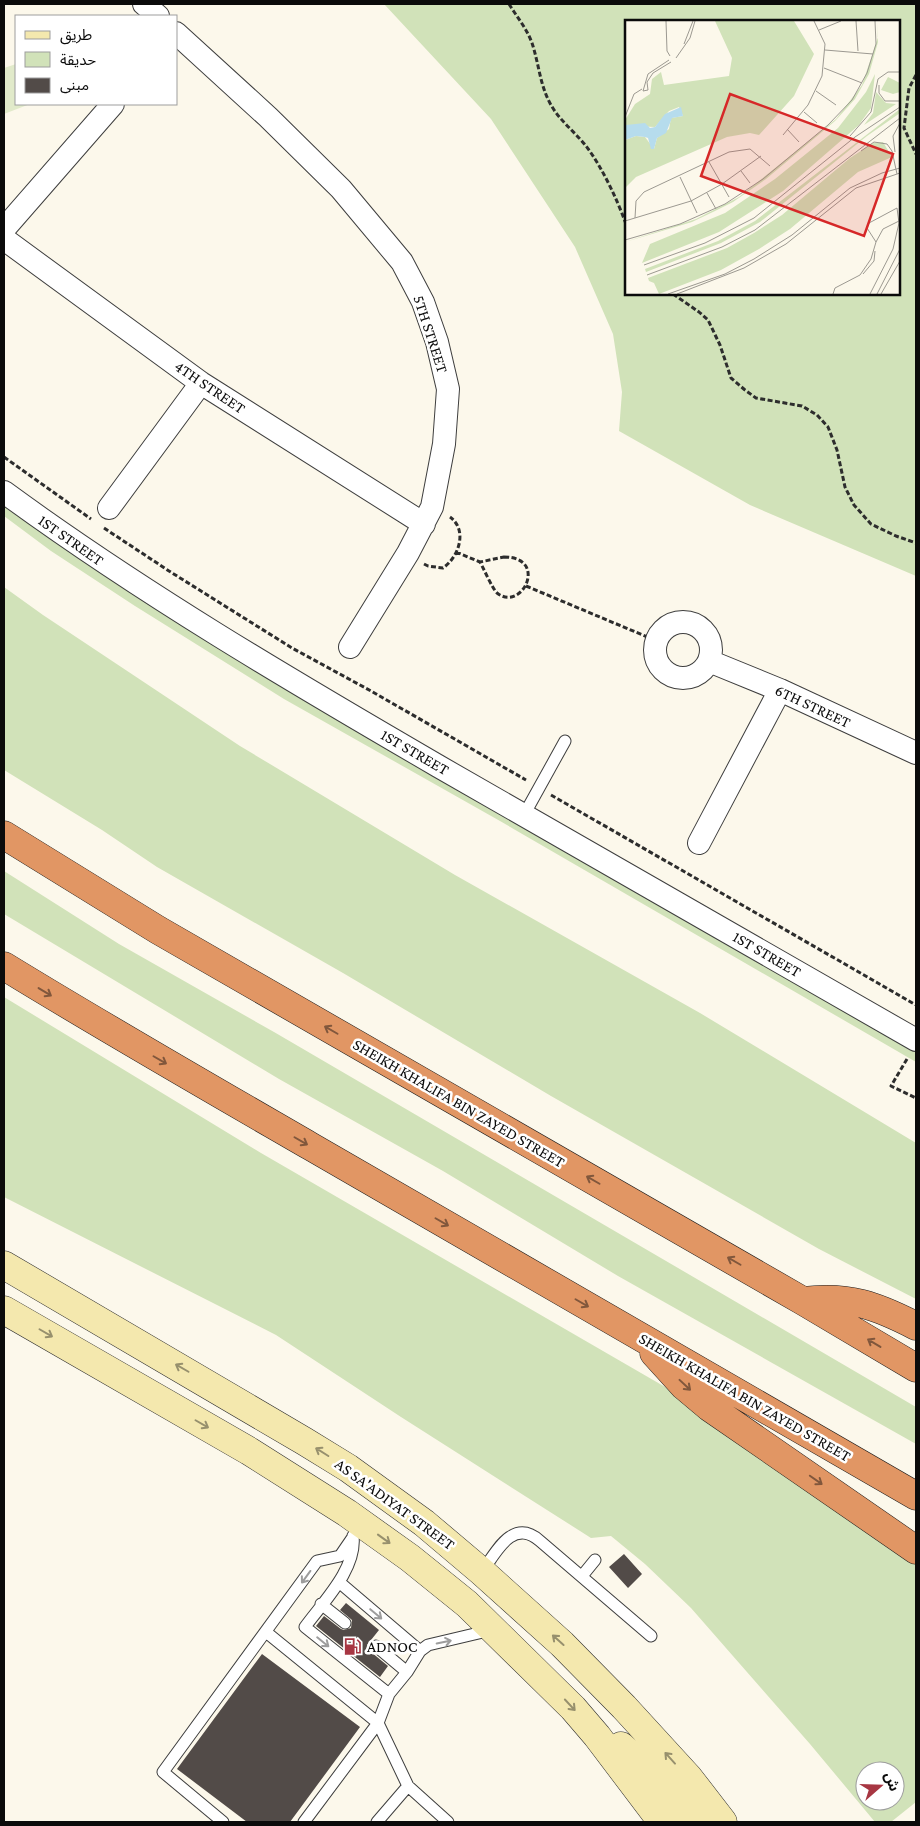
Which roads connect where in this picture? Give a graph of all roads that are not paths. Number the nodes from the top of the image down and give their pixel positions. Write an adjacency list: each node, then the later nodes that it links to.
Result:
1 (144, 4): 2 (street)
2 (157, 15)
3 (178, 35): 10 (street, 5TH STREET)
4 (111, 105): 5 (street)
5 (4, 228)
6 (4, 239): 7 (street, 4TH STREET)
7 (201, 383): 9 (street); 10 (street, 4TH STREET)
8 (4, 492): 16 (street, 1ST STREET)
9 (100, 518)
10 (424, 524): 11 (street, 5TH STREET)
11 (350, 647)
12 (709, 661): 12 (street); 13 (street, 6TH STREET)
13 (780, 690): 15 (street, 6TH STREET); 18 (street)
14 (565, 741): 16 (lane)
15 (916, 753)
16 (524, 815): 20 (street, 1ST STREET)
17 (4, 835): 22 (highway, SHEIKH KHALIFA BIN ZAYED STREET, one-way to 17)
18 (699, 843)
19 (4, 966): 25 (highway, SHEIKH KHALIFA BIN ZAYED STREET, one-way to 25)
20 (912, 1048)
21 (4, 1265): 31 (street, AS SA'ADIYAT STREET, one-way to 21)
22 (803, 1301): 24 (highway); 26 (highway, SHEIKH KHALIFA BIN ZAYED STREET, one-way to 22)
23 (4, 1310): 28 (street, one-way to 28)
24 (916, 1326)
25 (640, 1337): 27 (highway, SHEIKH KHALIFA BIN ZAYED STREET); 29 (highway, one-way to 29)
26 (916, 1368)
27 (916, 1496)
28 (350, 1525): 33 (lane); 36 (lane, one-way to 36); 38 (street, one-way to 38)
29 (916, 1550)
30 (595, 1560): 32 (lane)
31 (482, 1572): 32 (lane); 45 (street, AS SA'ADIYAT STREET, one-way to 31)
32 (582, 1576): 37 (lane)
33 (339, 1582): 34 (lane); 40 (lane, one-way to 40)
34 (321, 1604): 35 (lane); 42 (lane, one-way to 42)
35 (345, 1623)
36 (266, 1632): 43 (lane); 47 (lane)
37 (650, 1636)
38 (501, 1638): 40 (lane, one-way to 38); 44 (street, one-way to 44)
39 (376, 1646): 41 (lane)
40 (420, 1651): 41 (lane)
41 (407, 1672): 42 (lane)
42 (389, 1694): 43 (lane)
43 (378, 1723): 46 (lane); 48 (lane)
44 (597, 1736): 51 (street); 52 (street)
45 (689, 1778): 53 (street, AS SA'ADIYAT STREET); 54 (street)
46 (408, 1786): 49 (lane); 50 (lane)
47 (223, 1822)
48 (304, 1822)
49 (377, 1822)
50 (448, 1822)
51 (662, 1822)
52 (691, 1822)
53 (723, 1822)
54 (743, 1822)

